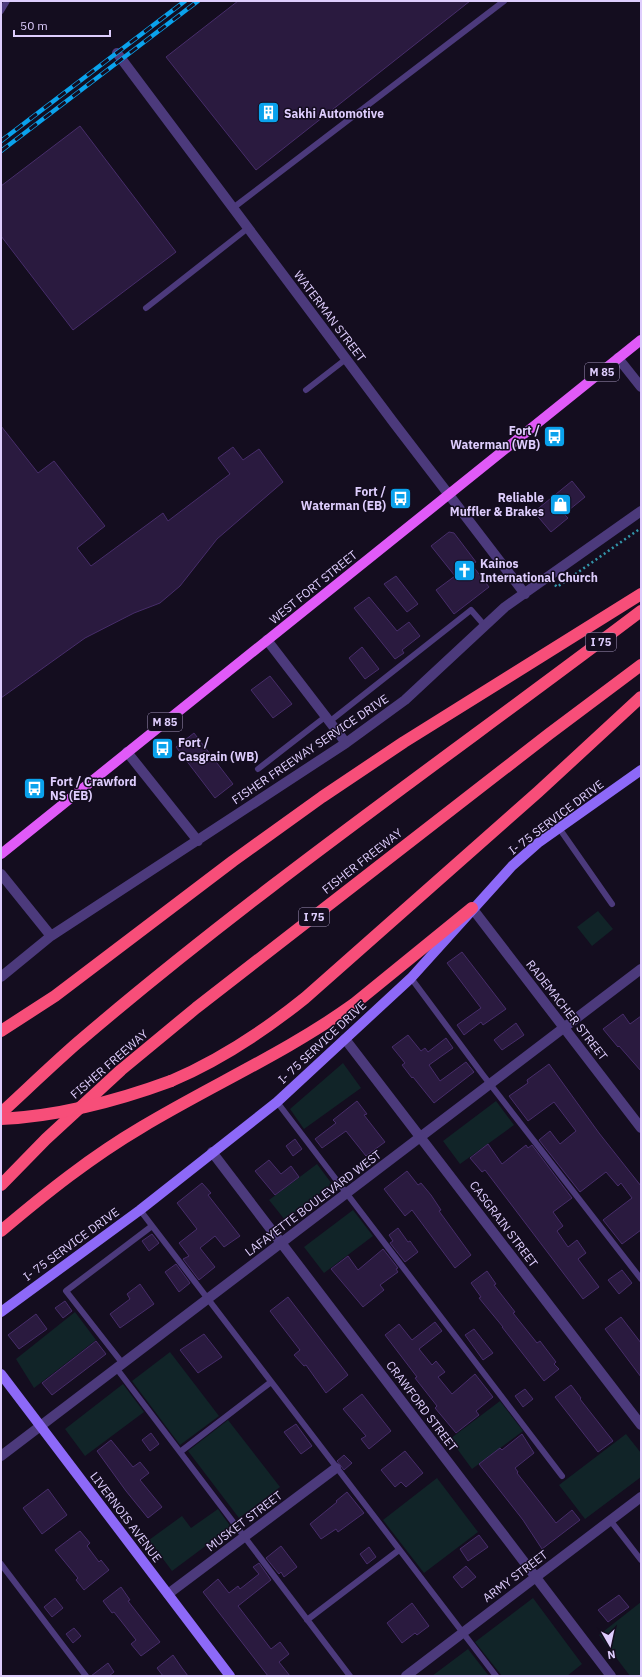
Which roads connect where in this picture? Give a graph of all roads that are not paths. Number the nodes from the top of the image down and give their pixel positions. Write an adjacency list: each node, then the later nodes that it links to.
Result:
1 (7, 1): 3 (lane)
2 (504, 1): 5 (lane)
3 (1, 11)
4 (117, 53): 5 (street, WATERMAN STREET)
5 (233, 208): 6 (street, WATERMAN STREET)
6 (248, 228): 7 (lane); 10 (street, WATERMAN STREET)
7 (146, 308)
8 (641, 340): 9 (main road, WEST FORT STREET / M 85)
9 (618, 358): 11 (street); 13 (main road, WEST FORT STREET / M 85)
10 (346, 359): 12 (lane); 13 (street, WATERMAN STREET)
11 (641, 387)
12 (306, 390)
13 (450, 494): 15 (street, WATERMAN STREET); 19 (main road, WEST FORT STREET / M 85)
14 (641, 512): 15 (street, FISHER FREEWAY SERVICE DRIVE)
15 (525, 594): 18 (street, FISHER FREEWAY SERVICE DRIVE)
16 (641, 594): 38 (highway)
17 (641, 611): 42 (highway, I 75)
18 (485, 626): 22 (lane); 23 (street, FISHER FREEWAY SERVICE DRIVE)
19 (267, 640): 22 (street); 24 (main road, WEST FORT STREET / M 85)
20 (641, 665): 47 (highway, FISHER FREEWAY / I 75)
21 (641, 697): 43 (highway, bridge)
22 (327, 719): 23 (street); 25 (lane)
23 (346, 743): 28 (street, FISHER FREEWAY SERVICE DRIVE)
24 (127, 752): 28 (street); 29 (main road, WEST FORT STREET / M 85)
25 (258, 769)
26 (641, 770): 27 (main road, I- 75 SERVICE DRIVE)
27 (559, 828): 31 (lane); 32 (main road, I- 75 SERVICE DRIVE)
28 (198, 841): 33 (street, FISHER FREEWAY SERVICE DRIVE)
29 (2, 850)
30 (1, 874): 33 (street)
31 (612, 904)
32 (472, 908): 36 (main road, I- 75 SERVICE DRIVE); 37 (street, RADEMACHER STREET); 51 (highway)
33 (51, 936): 35 (street, FISHER FREEWAY SERVICE DRIVE)
34 (641, 970): 37 (street, LAFAYETTE BOULEVARD WEST)
35 (1, 977)
36 (411, 978): 39 (main road, I- 75 SERVICE DRIVE); 40 (lane)
37 (566, 1028): 40 (street, LAFAYETTE BOULEVARD WEST); 44 (street, RADEMACHER STREET)
38 (1, 1031)
39 (345, 1039): 41 (main road, I- 75 SERVICE DRIVE); 45 (street, CASGRAIN STREET)
40 (490, 1084): 45 (street, LAFAYETTE BOULEVARD WEST); 53 (lane)
41 (277, 1102): 46 (main road, I- 75 SERVICE DRIVE); 48 (lane)
42 (1, 1113)
43 (1, 1119)
44 (641, 1128)
45 (421, 1137): 48 (street, LAFAYETTE BOULEVARD WEST); 59 (street, CASGRAIN STREET)
46 (212, 1152): 49 (main road, I- 75 SERVICE DRIVE); 52 (street, CRAWFORD STREET)
47 (1, 1184)
48 (347, 1194): 52 (street, LAFAYETTE BOULEVARD WEST); 64 (lane)
49 (140, 1210): 50 (lane); 55 (main road, I- 75 SERVICE DRIVE)
50 (152, 1226): 54 (lane); 56 (lane)
51 (1, 1231)
52 (282, 1243): 54 (street, LAFAYETTE BOULEVARD WEST); 71 (street, CRAWFORD STREET)
53 (641, 1279)
54 (209, 1299): 56 (street, LAFAYETTE BOULEVARD WEST); 58 (lane)
55 (1, 1312)
56 (120, 1366): 60 (street, LAFAYETTE BOULEVARD WEST); 61 (lane)
57 (1, 1374): 60 (main road, LIVERNOIS AVENUE)
58 (271, 1382): 61 (lane); 63 (lane)
59 (641, 1425)
60 (40, 1427): 62 (street, LAFAYETTE BOULEVARD WEST); 72 (main road, LIVERNOIS AVENUE)
61 (180, 1452): 67 (lane)
62 (1, 1456)
63 (336, 1468): 67 (street, MUSKET STREET); 68 (lane)
64 (562, 1476)
65 (641, 1497): 66 (street, ARMY STREET)
66 (610, 1520): 69 (lane); 71 (street, ARMY STREET)
67 (244, 1537): 72 (street, MUSKET STREET); 73 (lane)
68 (399, 1550): 73 (lane); 74 (lane)
69 (641, 1560)
70 (1, 1564): 75 (lane)
71 (536, 1576): 74 (street, ARMY STREET); 80 (street, CRAWFORD STREET)
72 (168, 1594): 76 (main road, LIVERNOIS AVENUE)
73 (308, 1620): 77 (lane)
74 (462, 1633): 78 (street, ARMY STREET); 79 (lane)
75 (86, 1676)
76 (230, 1676)
77 (350, 1676)
78 (406, 1676)
79 (496, 1676)
80 (611, 1676)

